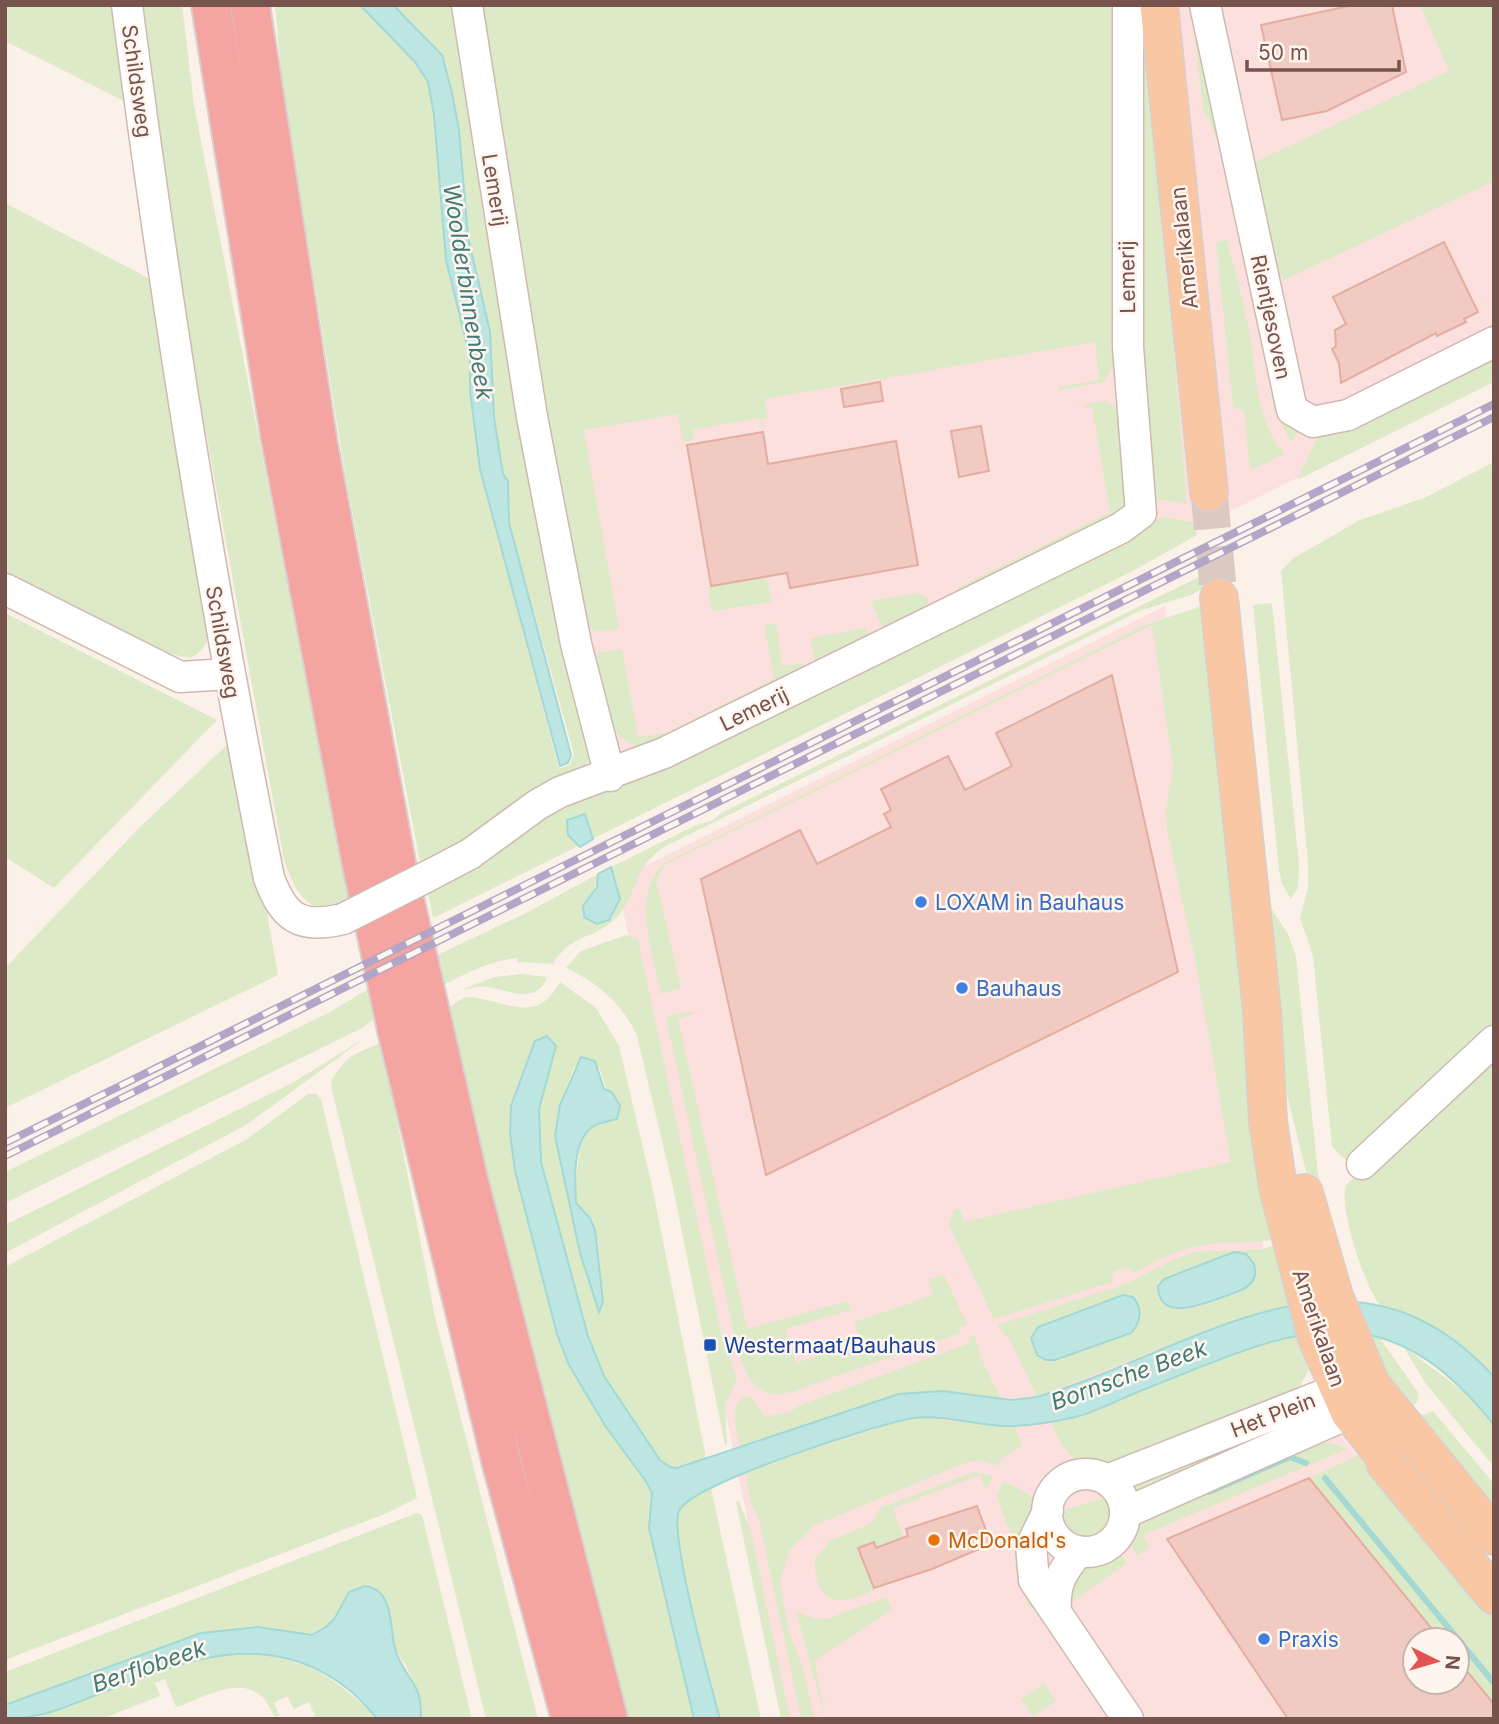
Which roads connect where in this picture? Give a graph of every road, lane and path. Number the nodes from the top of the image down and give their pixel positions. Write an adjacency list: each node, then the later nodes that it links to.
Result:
1 (127, 5): 12 (street, Schildsweg)
2 (211, 5): 26 (highway)
3 (250, 5): 27 (highway)
4 (467, 5): 13 (street, Lemerij)
5 (1128, 5): 13 (street, Lemerij)
6 (1159, 5): 9 (main road, Amerikalaan)
7 (1205, 5): 8 (street, Rientjesoven)
8 (1494, 342)
9 (1209, 492)
10 (5, 589): 12 (street)
11 (1219, 598): 16 (main road, Amerikalaan)
12 (228, 674): 13 (street, Schildsweg, bridge)
13 (610, 776)
14 (1494, 1041): 15 (street)
15 (1362, 1164)
16 (1353, 1396): 17 (street, Het Plein); 18 (main road, Amerikalaan); 19 (street, Het Plein); 22 (main road, Amerikalaan)
17 (1313, 1429): 18 (street, Het Plein); 21 (street, Het Plein)
18 (1386, 1464): 24 (main road, Amerikalaan)
19 (1107, 1480): 20 (street); 21 (street)
20 (1048, 1511): 23 (street); 25 (street)
21 (1125, 1513): 23 (street)
22 (1494, 1536)
23 (1079, 1551): 25 (street)
24 (1494, 1595)
25 (1056, 1611): 28 (street)
26 (570, 1719)
27 (608, 1719)
28 (1128, 1719)

